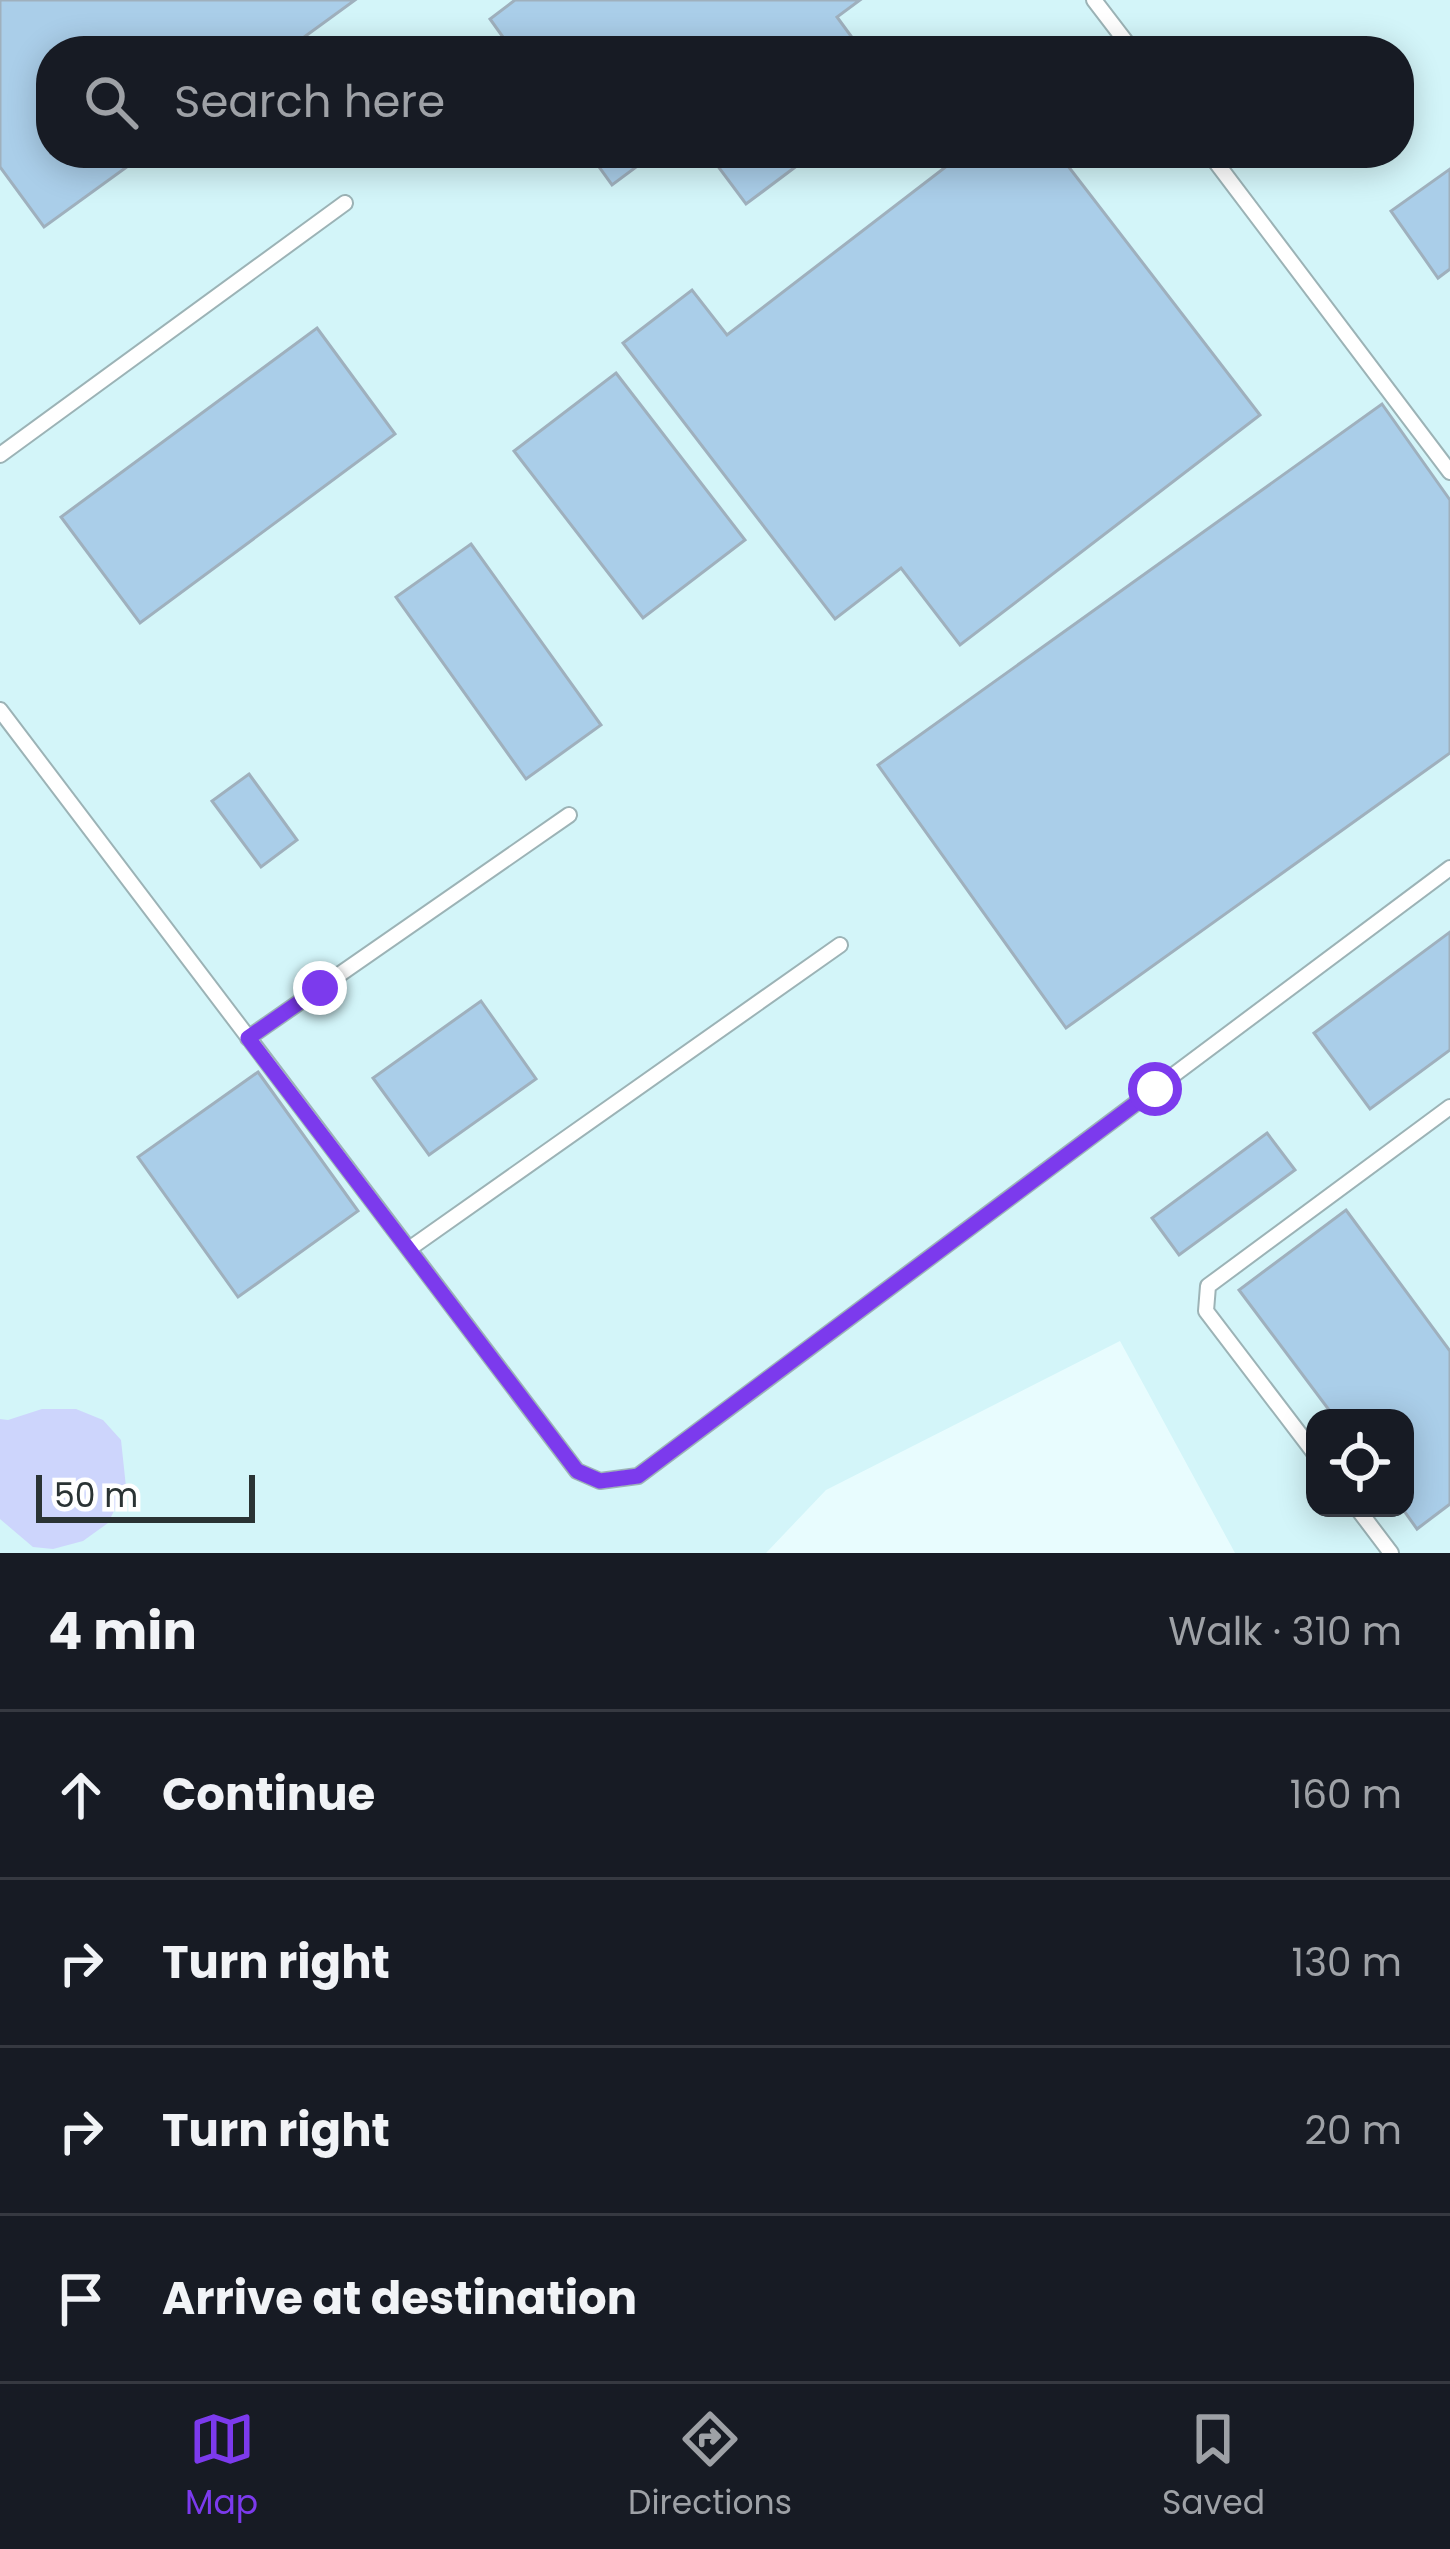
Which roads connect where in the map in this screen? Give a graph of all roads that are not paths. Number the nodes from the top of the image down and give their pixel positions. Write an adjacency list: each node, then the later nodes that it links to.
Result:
1 (1094, 0): 2 (lane)
2 (1121, 36)
3 (1221, 168): 6 (lane)
4 (345, 203): 5 (lane)
5 (0, 455)
6 (1450, 472)
7 (0, 710): 11 (lane)
8 (569, 815): 11 (lane)
9 (1450, 868): 13 (lane)
10 (840, 945): 13 (lane)
11 (248, 1038): 13 (lane)
12 (1450, 1107): 14 (lane)
13 (409, 1249)
14 (1306, 1442)
15 (1364, 1517): 16 (lane)
16 (1391, 1553)

